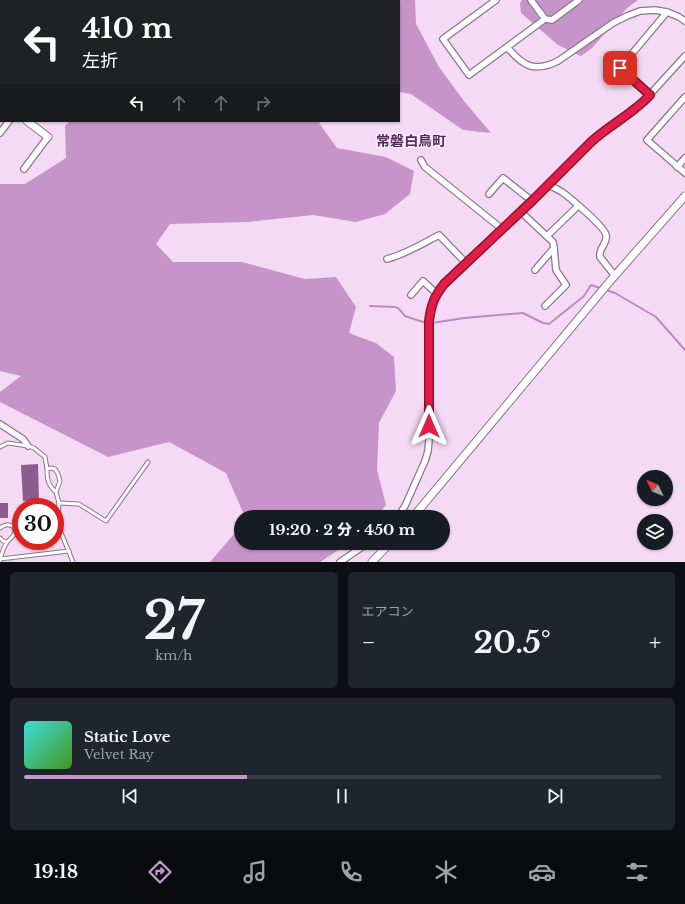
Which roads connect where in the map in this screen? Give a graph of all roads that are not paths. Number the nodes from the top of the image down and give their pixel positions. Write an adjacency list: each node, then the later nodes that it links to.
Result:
1 (496, 0): 7 (street)
2 (531, 0): 5 (street)
3 (579, 0): 5 (street)
4 (667, 12): 6 (street); 7 (street); 9 (street)
5 (545, 19): 7 (street)
6 (685, 21)
7 (507, 47)
8 (685, 56): 9 (street)
9 (650, 95): 20 (street)
10 (685, 97): 17 (street)
11 (8, 122): 13 (street)
12 (27, 122): 14 (street)
13 (0, 133)
14 (48, 137): 18 (street)
15 (685, 158): 17 (street)
16 (421, 160): 26 (street)
17 (677, 167): 19 (street)
18 (24, 169)
19 (685, 173)
20 (548, 185): 23 (street); 24 (street)
21 (489, 194): 23 (street)
22 (685, 196): 32 (street)
23 (532, 201): 25 (street)
24 (578, 206): 27 (street); 32 (street)
25 (521, 212): 26 (street); 27 (street)
26 (502, 229): 30 (street)
27 (547, 236): 28 (street)
28 (554, 248): 31 (street); 35 (street)
29 (387, 259): 30 (street)
30 (466, 263): 33 (street)
31 (535, 270)
32 (615, 276): 45 (street)
33 (437, 294): 34 (street); 44 (street)
34 (411, 295)
35 (545, 306)
36 (0, 424): 37 (street)
37 (28, 446): 38 (lane); 40 (lane)
38 (0, 447)
39 (148, 462): 43 (lane)
40 (47, 469): 41 (lane); 41 (lane)
41 (56, 492): 42 (lane)
42 (58, 498)
43 (64, 503)
44 (402, 510)
45 (419, 510)
46 (1, 526): 49 (lane)
47 (0, 538): 49 (lane)
48 (64, 540): 52 (lane)
49 (6, 542): 54 (lane)
50 (358, 550): 57 (street)
51 (383, 550): 58 (street)
52 (69, 552): 53 (lane); 56 (lane)
53 (19, 557): 54 (lane); 55 (lane)
54 (0, 560)
55 (19, 562)
56 (73, 562)
57 (340, 562)
58 (372, 562)

